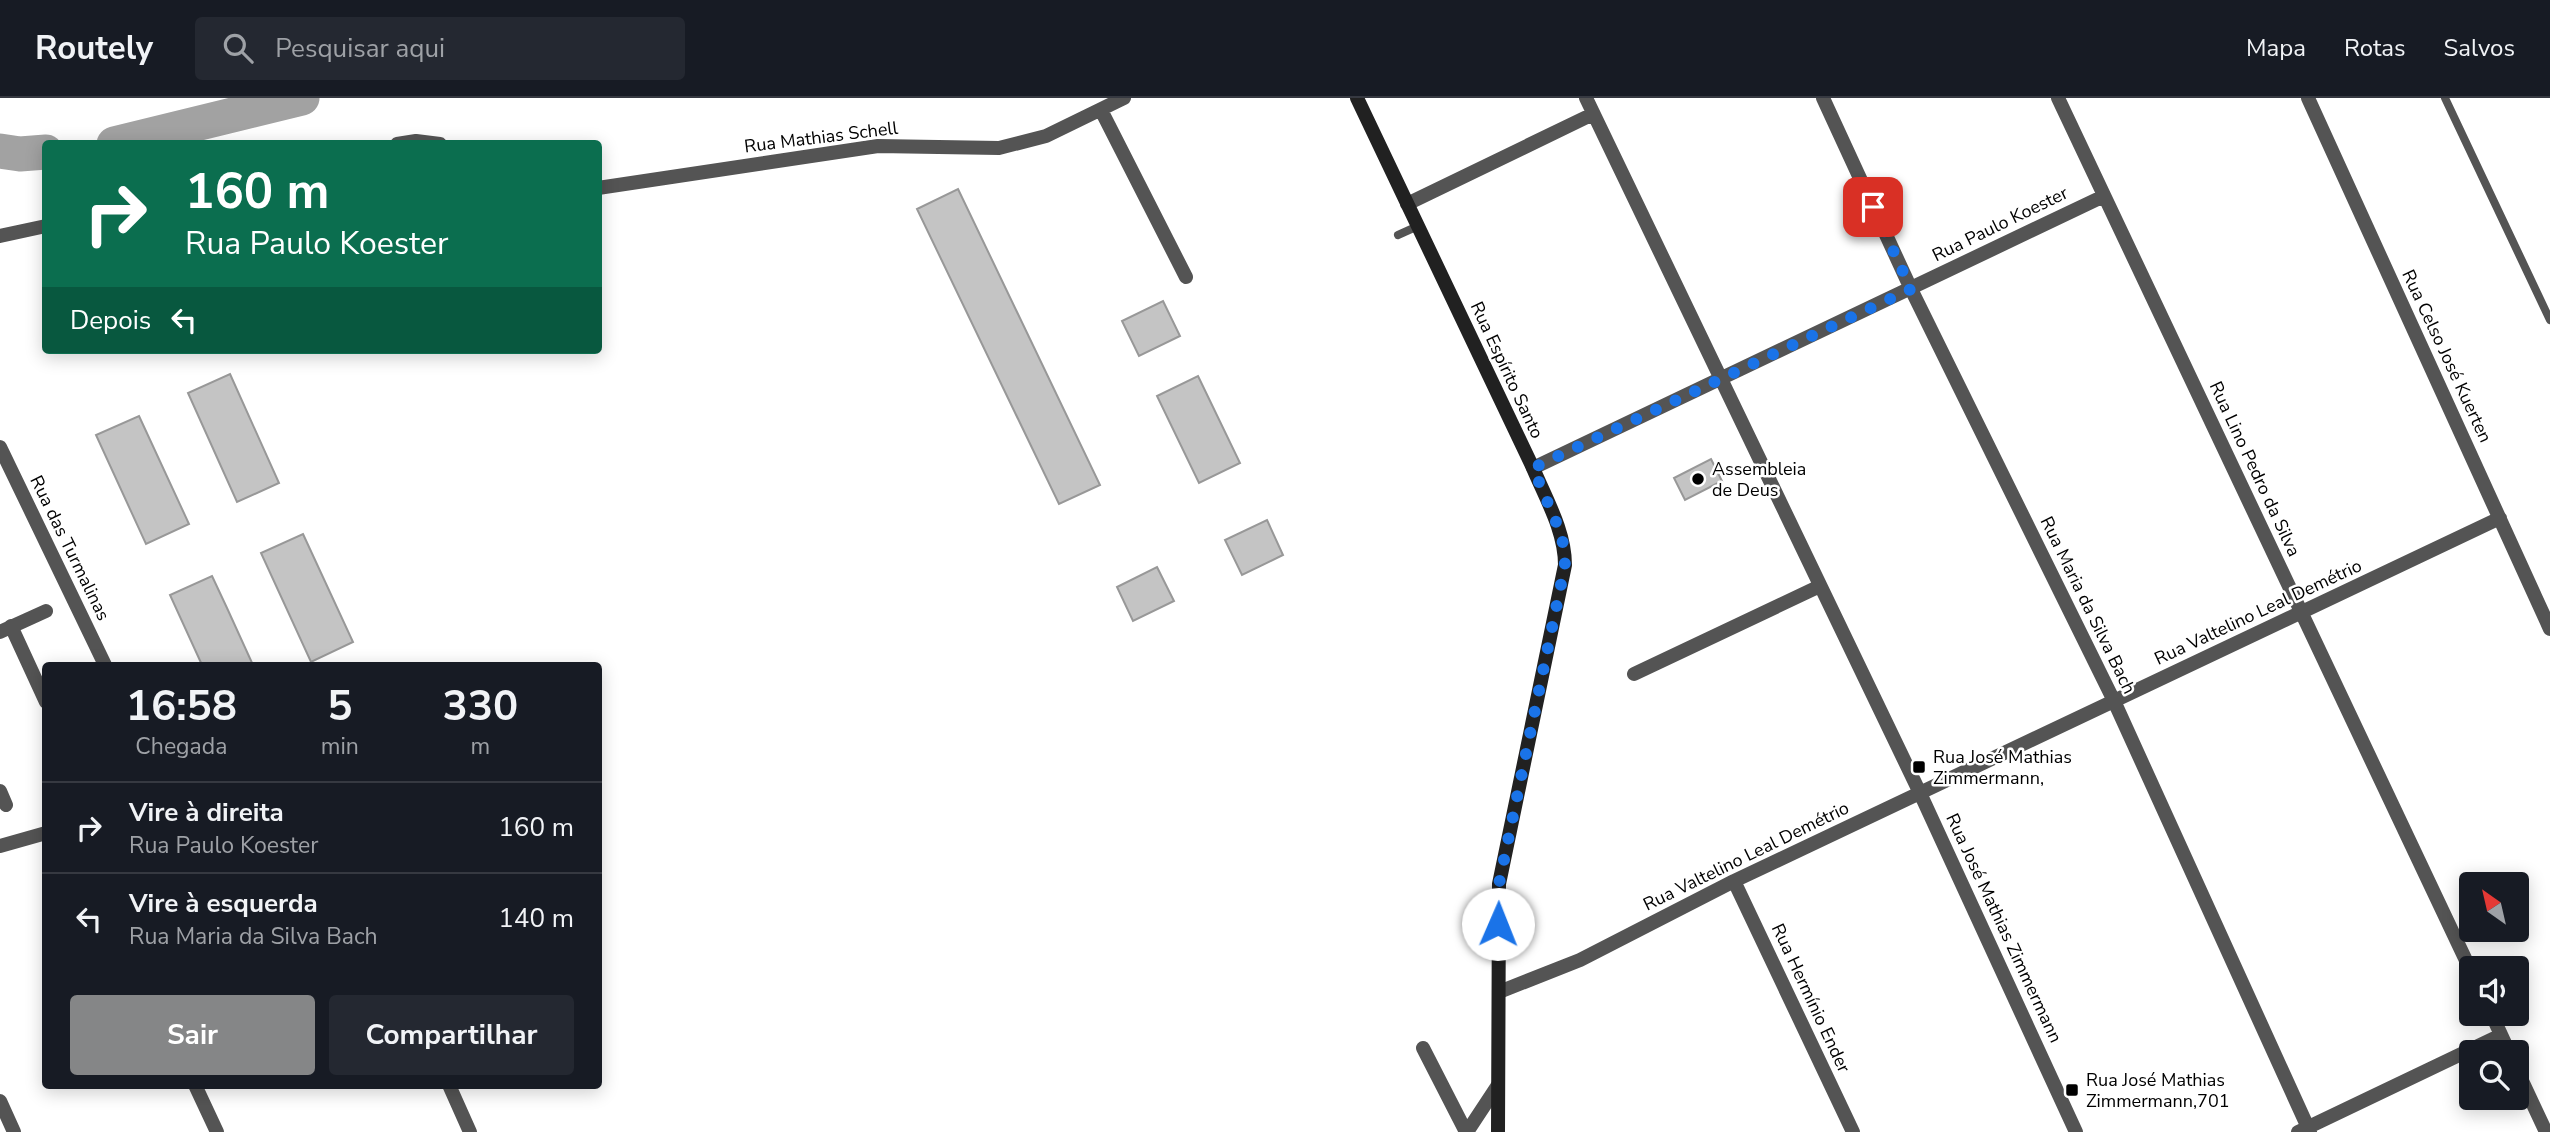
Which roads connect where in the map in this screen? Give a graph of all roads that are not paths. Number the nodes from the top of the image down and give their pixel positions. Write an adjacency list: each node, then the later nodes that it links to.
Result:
1 (1124, 98): 8 (street, Rua Mathias Schell)
2 (1357, 98): 12 (street, Rua Espírito Santo)
3 (1586, 98): 9 (street, Rua José Mathias Zimmermann)
4 (1823, 98): 18 (street, Rua Maria da Silva Bach)
5 (2058, 98): 11 (street, Rua Lino Pedro da Silva)
6 (2308, 98): 23 (street, Rua Celso José Kuerten)
7 (2445, 98): 19 (lane)
8 (1101, 110): 10 (street, Rua Mathias Schell); 17 (street)
9 (1593, 114): 12 (street); 20 (street, Rua José Mathias Zimmermann)
10 (602, 187)
11 (2104, 196): 18 (street, Rua Paulo Koester); 26 (street, Rua Lino Pedro da Silva)
12 (1407, 204): 13 (street, Rua Espírito Santo)
13 (1418, 226): 15 (lane); 22 (street, Rua Espírito Santo)
14 (42, 227): 16 (street)
15 (1398, 235)
16 (0, 236)
17 (1185, 277)
18 (1911, 289): 20 (street, Rua Paulo Koester); 32 (street, Rua Maria da Silva Bach)
19 (2550, 320)
20 (1721, 379): 22 (street, Rua Paulo Koester); 24 (street, Rua José Mathias Zimmermann)
21 (0, 447): 29 (street, Rua das Turmalinas)
22 (1533, 468): 40 (street, Rua Espírito Santo)
23 (2500, 518): 26 (street, Rua Valtelino Leal Demétrio); 28 (street, Rua Celso José Kuerten)
24 (1820, 586): 30 (street); 34 (street, Rua José Mathias Zimmermann)
25 (46, 611): 27 (street)
26 (2301, 612): 32 (street, Rua Valtelino Leal Demétrio); 39 (street, Rua Lino Pedro da Silva)
27 (5, 629): 31 (street)
28 (2550, 629)
29 (104, 662)
30 (1634, 674)
31 (42, 695)
32 (2114, 701): 34 (street, Rua Valtelino Leal Demétrio); 50 (street, Rua Maria da Silva Bach)
33 (0, 791): 35 (street)
34 (1920, 793): 38 (street, Rua Valtelino Leal Demétrio); 57 (street, Rua José Mathias Zimmermann)
35 (6, 805)
36 (42, 834): 37 (street)
37 (0, 846)
38 (1734, 881): 40 (street, Rua Valtelino Leal Demétrio); 56 (street, Rua Hermínio Ender)
39 (2464, 956)
40 (1499, 992): 45 (street, Rua Espírito Santo)
41 (2497, 1026): 42 (street)
42 (2501, 1035): 43 (street); 50 (street)
43 (2503, 1040)
44 (1423, 1048): 54 (street)
45 (1498, 1085): 54 (street); 55 (street, Rua Espírito Santo)
46 (197, 1089): 52 (street)
47 (451, 1089): 53 (street)
48 (2529, 1096): 58 (street)
49 (0, 1101): 51 (street)
50 (2305, 1130)
51 (14, 1132)
52 (217, 1132)
53 (470, 1132)
54 (1466, 1132)
55 (1498, 1132)
56 (1853, 1132)
57 (2076, 1132)
58 (2546, 1132)

